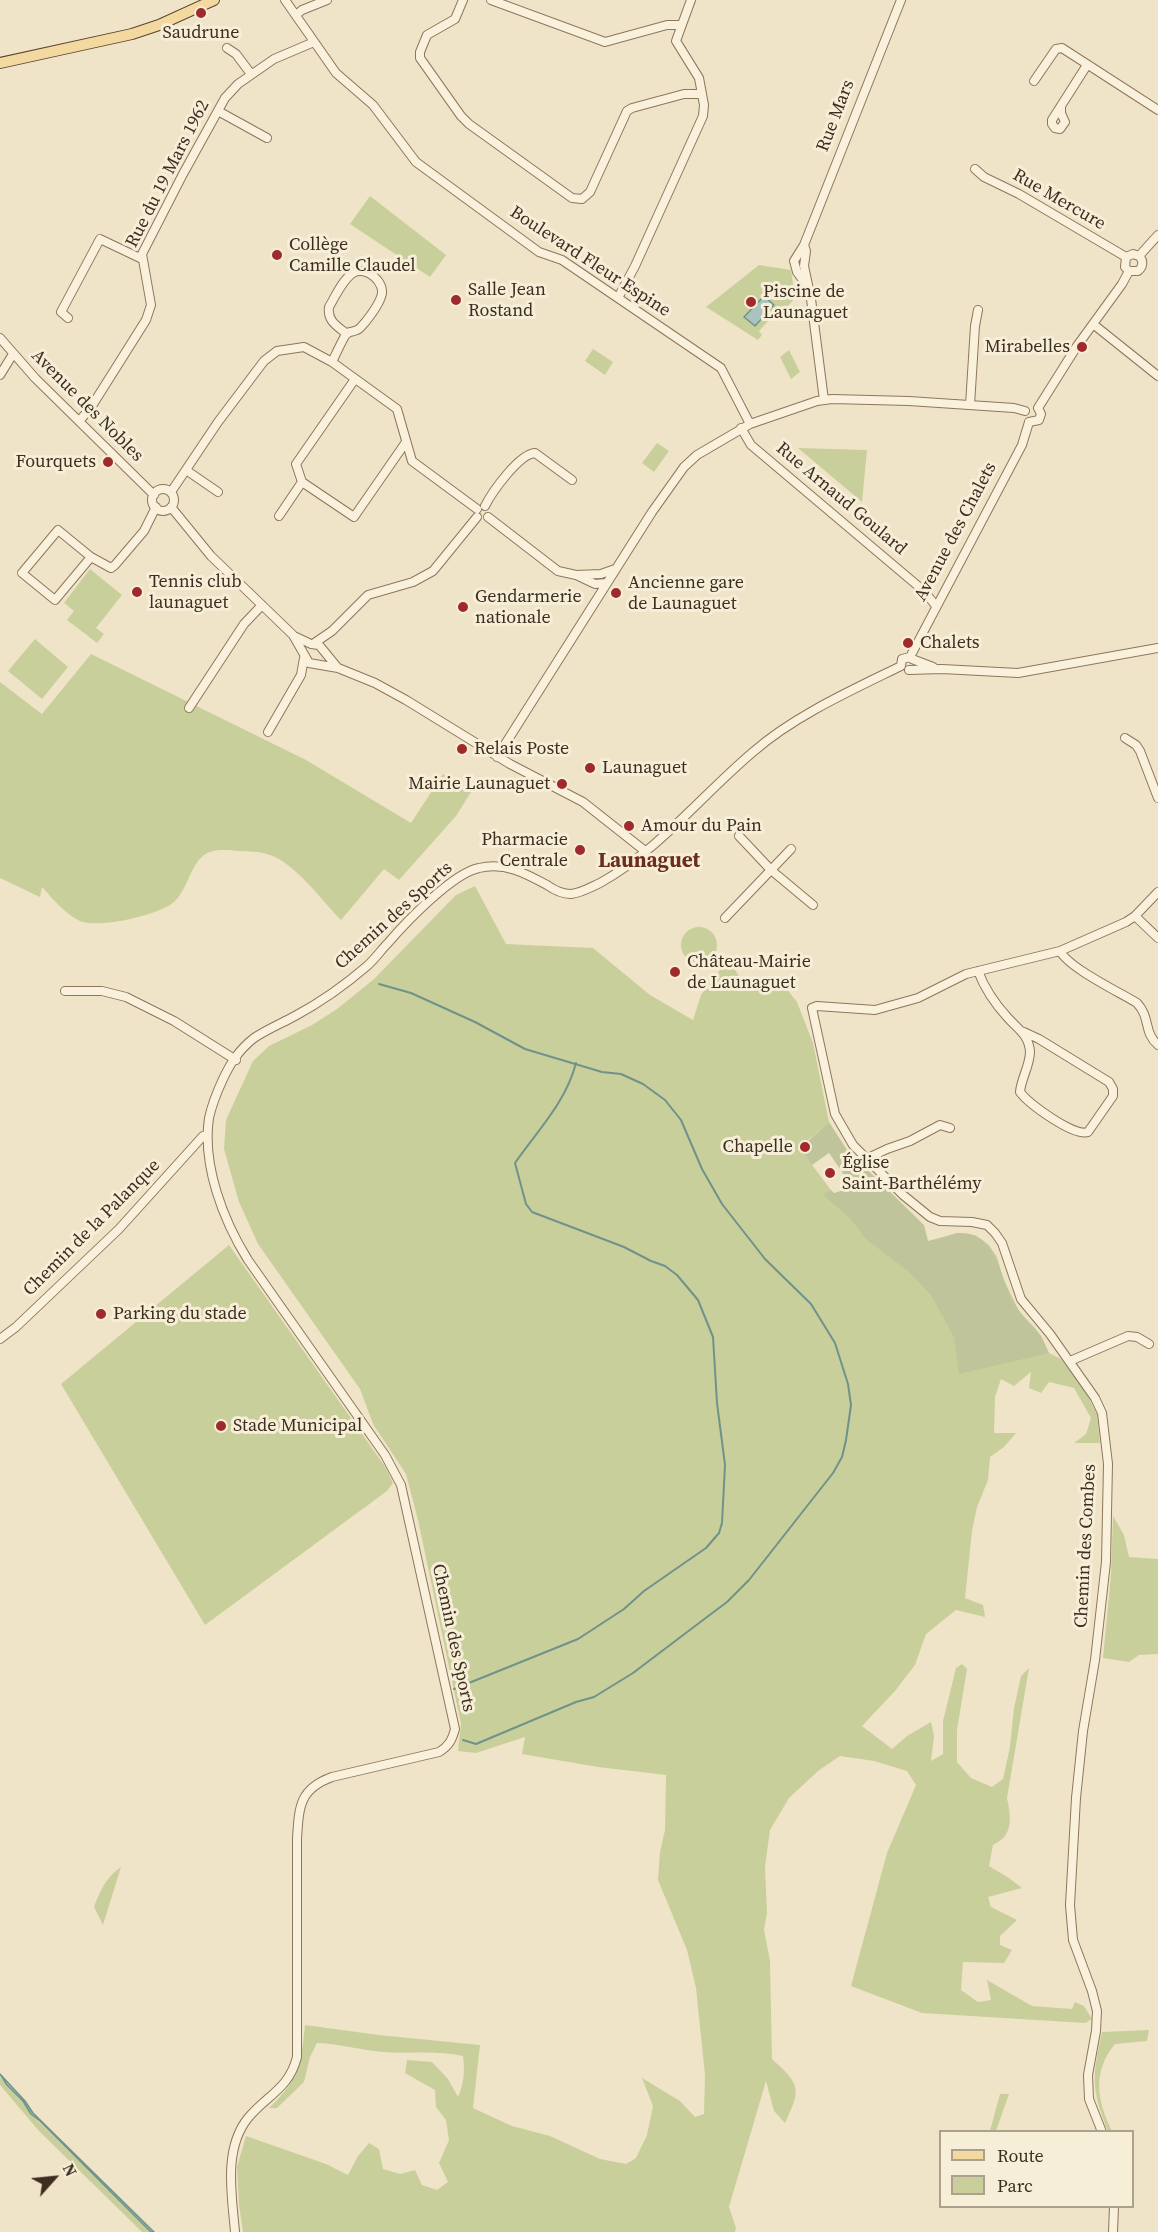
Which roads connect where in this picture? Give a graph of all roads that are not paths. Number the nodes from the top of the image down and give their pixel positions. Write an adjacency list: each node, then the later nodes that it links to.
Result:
1 (214, 0): 14 (main road)
2 (285, 0): 8 (street, Boulevard Fleur Espine)
3 (327, 0): 8 (street)
4 (463, 0): 18 (street)
5 (491, 0): 10 (street)
6 (691, 0): 9 (street)
7 (901, 0): 40 (street, Rue Mars)
8 (296, 15): 12 (street, Boulevard Fleur Espine)
9 (681, 25): 10 (street); 11 (street)
10 (659, 28): 11 (street)
11 (676, 38): 18 (street)
12 (314, 42): 16 (street, Rue du 19 Mars 1962); 29 (street, Boulevard Fleur Espine)
13 (227, 48): 16 (street)
14 (0, 63)
15 (1087, 64): 17 (street); 19 (street); 20 (street)
16 (251, 74): 21 (street, Rue du 19 Mars 1962)
17 (1034, 81)
18 (702, 94): 29 (street)
19 (1061, 106)
20 (1158, 110)
21 (218, 111): 22 (street); 27 (street, Rue du 19 Mars 1962)
22 (267, 138)
23 (975, 169): 26 (street, Rue Mercure)
24 (1158, 235): 25 (street, Avenue des Chalets)
25 (1139, 256): 26 (street); 28 (street, Avenue des Chalets)
26 (1126, 257): 28 (street)
27 (142, 260): 31 (street); 44 (street, Rue du 19 Mars 1962)
28 (1129, 271): 32 (street, Avenue des Chalets)
29 (618, 298): 46 (street, Boulevard Fleur Espine)
30 (978, 310): 41 (street)
31 (68, 318)
32 (1093, 324): 38 (street); 42 (street, Avenue des Chalets)
33 (346, 334): 33 (street); 36 (street)
34 (0, 338): 35 (street, Avenue des Nobles)
35 (13, 354): 37 (street); 44 (street, Avenue des Nobles)
36 (332, 362): 39 (street); 48 (street)
37 (0, 375)
38 (1158, 376)
39 (354, 379): 47 (street); 50 (street)
40 (824, 400): 41 (street); 46 (street)
41 (970, 405): 43 (street)
42 (1038, 408): 43 (street); 45 (street, Avenue des Chalets)
43 (1025, 411): 45 (street)
44 (79, 421): 53 (street, Avenue des Nobles)
45 (1029, 422): 63 (street, Avenue des Chalets)
46 (746, 426): 59 (street); 62 (street, Rue Arnaud Goulard)
47 (406, 442): 50 (street); 56 (street)
48 (186, 470): 51 (street); 52 (street)
49 (572, 480): 56 (street)
50 (302, 482): 57 (street)
51 (171, 492): 53 (street); 55 (street)
52 (218, 492)
53 (154, 495): 54 (street)
54 (156, 507): 55 (street); 58 (street)
55 (171, 507): 64 (street)
56 (480, 511): 60 (street); 66 (street)
57 (279, 516)
58 (91, 557): 58 (street)
59 (616, 568): 60 (street); 61 (street)
60 (576, 575): 61 (street)
61 (606, 583): 81 (street)
62 (924, 591): 63 (street, Rue Arnaud Goulard); 65 (street, Rue Arnaud Goulard)
63 (942, 595): 65 (street, Avenue des Chalets)
64 (262, 605): 67 (street); 78 (street)
65 (936, 606): 72 (street, Avenue des Chalets)
66 (332, 632): 68 (street); 70 (street)
67 (293, 635): 68 (street); 71 (street)
68 (312, 644): 70 (street); 71 (street)
69 (1158, 648): 76 (street)
70 (324, 652): 73 (street); 74 (street)
71 (304, 656): 73 (street); 77 (street)
72 (911, 658): 75 (street, Avenue des Chalets); 76 (street)
73 (317, 663): 74 (street); 77 (street)
74 (338, 668): 81 (street)
75 (905, 668): 76 (street); 85 (street, Avenue des Chalets)
76 (942, 669)
77 (301, 675): 79 (street)
78 (189, 708)
79 (268, 732)
80 (1125, 738): 82 (street)
81 (497, 757): 85 (street)
82 (1158, 798)
83 (739, 836): 86 (street)
84 (791, 849): 86 (street)
85 (645, 851): 97 (street, Chemin des Sports)
86 (771, 870): 88 (street); 90 (street)
87 (1158, 892): 89 (street)
88 (813, 906)
89 (1135, 916): 91 (street); 92 (street)
90 (725, 918)
91 (1158, 938)
92 (1060, 951): 93 (street); 96 (street)
93 (978, 971): 95 (street); 100 (street, Chemin des Combes)
94 (65, 991): 97 (street)
95 (1024, 1032): 95 (street)
96 (1158, 1045)
97 (235, 1059): 106 (street, Chemin des Sports)
98 (950, 1128): 100 (street)
99 (203, 1136): 101 (street, Chemin de la Palanque)
100 (866, 1159): 103 (street, Chemin des Combes)
101 (0, 1339)
102 (1149, 1344): 103 (street)
103 (1070, 1362): 104 (street, Chemin des Combes)
104 (1101, 2130)
105 (1114, 2208): 107 (street)
106 (235, 2232)
107 (1113, 2232)

